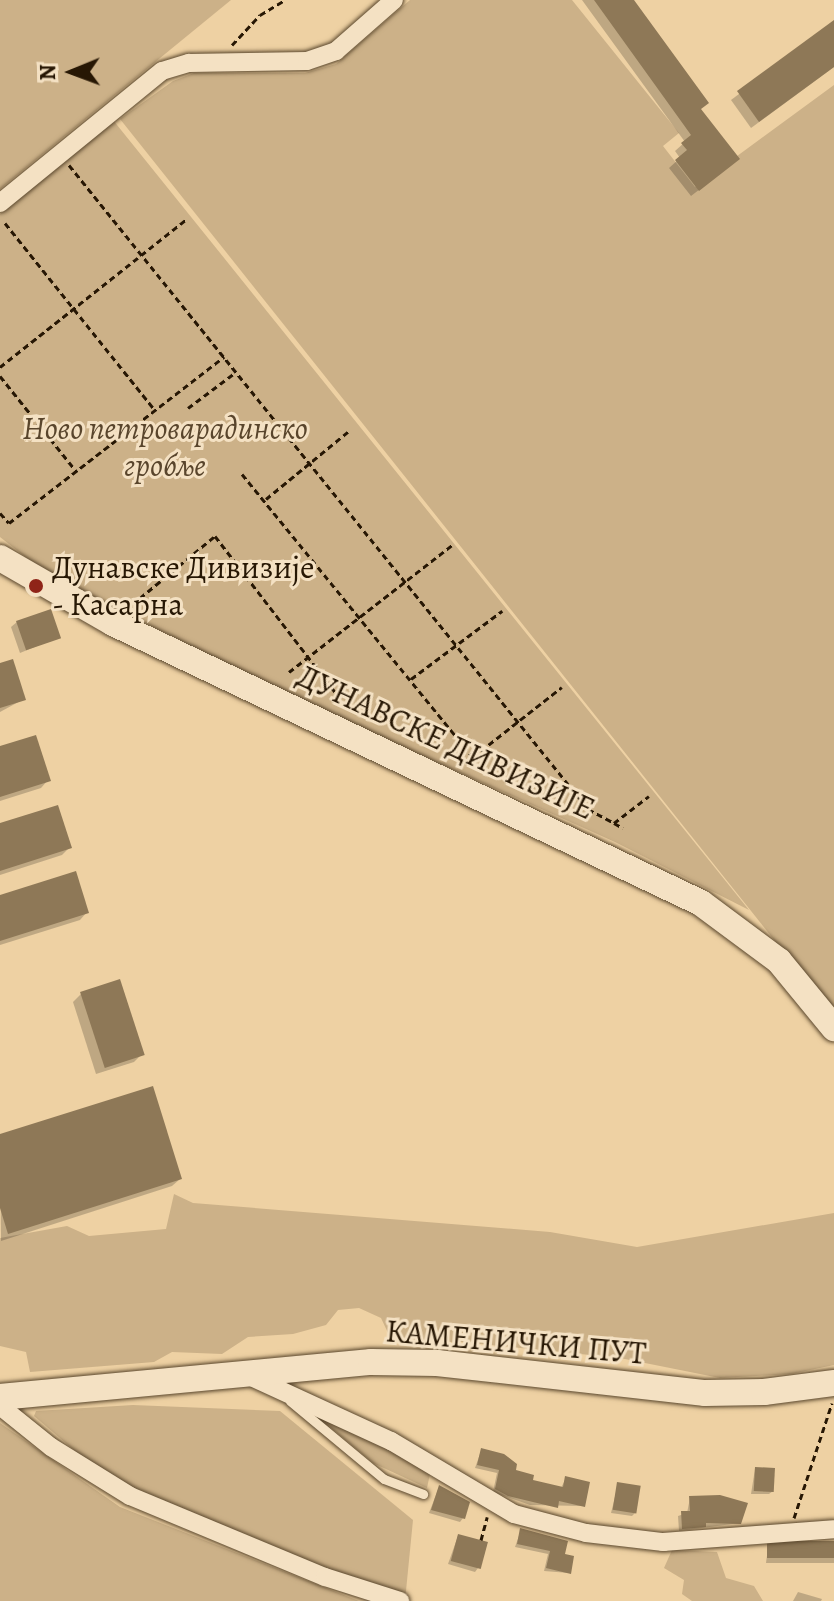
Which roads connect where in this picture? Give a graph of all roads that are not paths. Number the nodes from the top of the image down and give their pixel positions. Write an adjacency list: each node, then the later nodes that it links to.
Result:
1 (394, 0): 2 (street)
2 (0, 203)
3 (0, 558): 4 (street, ДУНАВСКЕ ДИВИЗИЈЕ)
4 (834, 1028)
5 (243, 1373): 6 (street, КАМЕНИЧКИ ПУТ); 7 (street); 8 (street, КАМЕНИЧКИ ПУТ)
6 (834, 1383)
7 (278, 1391): 10 (lane); 11 (street)
8 (0, 1397)
9 (0, 1406): 12 (street)
10 (423, 1494)
11 (834, 1529)
12 (400, 1601)

